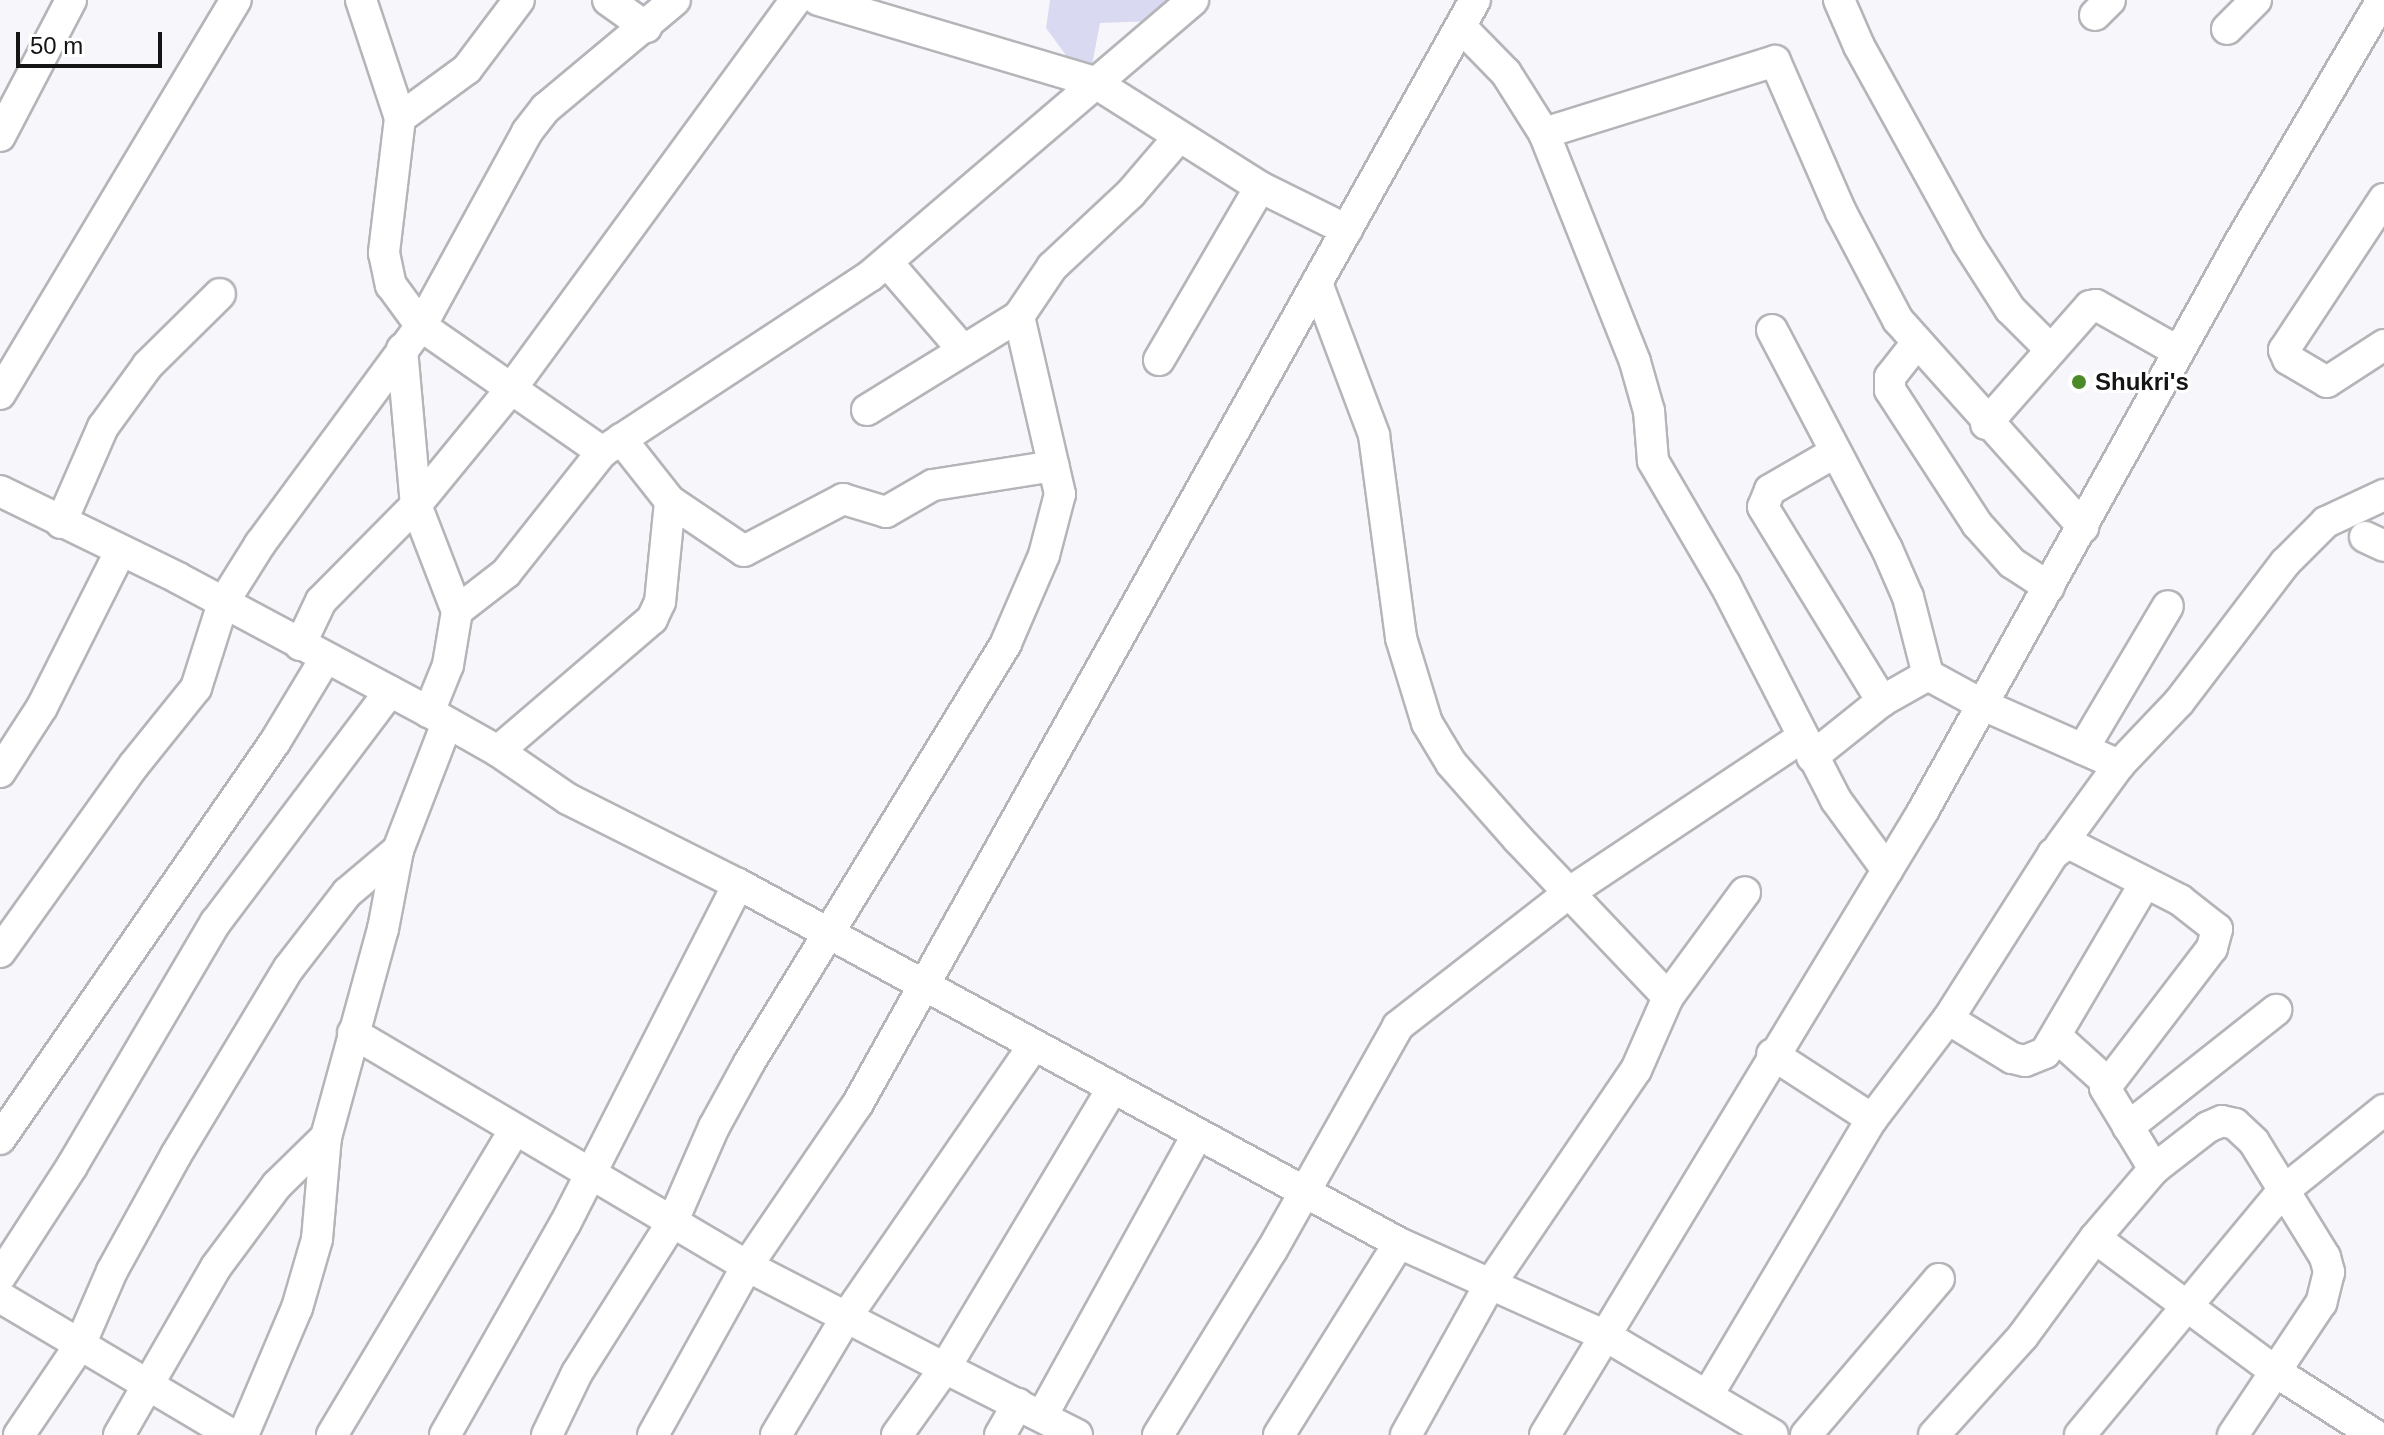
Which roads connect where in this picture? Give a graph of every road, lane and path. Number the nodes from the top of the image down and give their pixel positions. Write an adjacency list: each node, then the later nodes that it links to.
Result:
1 (71, 0): 20 (street)
2 (236, 0): 38 (street)
3 (361, 0): 18 (street)
4 (519, 0): 18 (street)
5 (608, 0): 14 (street)
6 (675, 0): 14 (street)
7 (796, 0): 37 (street)
8 (818, 0): 17 (street)
9 (1193, 0): 17 (street)
10 (1475, 0): 15 (street)
11 (1839, 0): 34 (street)
12 (2256, 0): 16 (street)
13 (2382, 0): 35 (street)
14 (646, 27): 30 (street)
15 (1461, 27): 19 (street); 24 (street)
16 (2227, 29)
17 (1094, 82): 21 (street); 25 (street)
18 (400, 118): 30 (street)
19 (1544, 133): 31 (street); 61 (street)
20 (0, 136)
21 (1179, 137): 22 (street); 28 (street)
22 (1260, 187): 24 (street); 36 (street)
23 (2379, 220): 32 (street)
24 (1347, 230): 26 (street)
25 (887, 262): 33 (street); 41 (street)
26 (1317, 283): 71 (street); 75 (street)
27 (220, 294): 48 (street)
28 (1019, 316): 33 (street); 43 (street)
29 (1772, 330): 42 (street)
30 (411, 337): 37 (street); 47 (street); 52 (street)
31 (1916, 344): 40 (street); 51 (street)
32 (2384, 345)
33 (963, 350): 39 (street)
34 (2051, 350): 35 (street); 40 (street)
35 (2179, 352): 49 (street)
36 (1159, 360)
37 (511, 389): 41 (street); 47 (street)
38 (0, 394)
39 (867, 410)
40 (1986, 424): 49 (street)
41 (612, 445): 46 (street); 54 (street)
42 (1834, 453): 56 (street); 58 (street)
43 (1054, 466): 46 (street); 73 (street)
44 (0, 491): 48 (street)
45 (2384, 495): 64 (street)
46 (670, 501): 63 (street)
47 (416, 505): 54 (street); 55 (street)
48 (61, 523): 50 (street)
49 (2083, 527): 51 (street)
50 (120, 552): 52 (street); 65 (street)
51 (2049, 587): 59 (street)
52 (223, 603): 55 (street); 74 (street)
53 (2168, 606): 62 (street)
54 (457, 611): 60 (street)
55 (312, 652): 57 (street); 91 (street)
56 (1928, 675): 58 (street); 59 (street)
57 (390, 691): 60 (street); 100 (street)
58 (1882, 701): 61 (street)
59 (1983, 705): 62 (street); 68 (street)
60 (438, 718): 63 (street); 67 (street)
61 (1807, 747): 68 (street); 71 (street)
62 (2083, 749): 64 (street)
63 (498, 751): 69 (street)
64 (2119, 765): 66 (street)
65 (0, 772)
66 (2060, 846): 70 (street); 78 (street)
67 (398, 850): 79 (street); 107 (street)
68 (1887, 870): 82 (street)
69 (738, 884): 73 (street); 93 (street)
70 (2144, 885): 80 (street); 83 (street)
71 (1570, 892): 76 (street); 94 (street)
72 (1745, 892): 76 (street)
73 (825, 932): 75 (street); 96 (street)
74 (0, 952)
75 (922, 986): 81 (street); 99 (street)
76 (1668, 997): 102 (street)
77 (2276, 1010): 87 (street)
78 (1948, 1019): 80 (street); 86 (street)
79 (353, 1033): 88 (street); 90 (street)
80 (2058, 1038): 83 (street)
81 (1034, 1045): 84 (street); 105 (street)
82 (1772, 1054): 86 (street); 106 (street)
83 (2108, 1083): 87 (street)
84 (1113, 1087): 89 (street); 108 (street)
85 (2384, 1110): 95 (street)
86 (1872, 1119): 111 (street)
87 (2128, 1127): 92 (street)
88 (514, 1131): 93 (street); 118 (street)
89 (1197, 1135): 94 (street); 112 (street)
90 (326, 1137): 110 (street); 117 (street)
91 (0, 1139)
92 (2154, 1169): 95 (street); 97 (street)
93 (587, 1174): 96 (street); 119 (street)
94 (1302, 1192): 98 (street); 126 (street)
95 (2282, 1192): 104 (street); 109 (street)
96 (672, 1223): 99 (street); 120 (street)
97 (2095, 1238): 104 (street); 131 (street)
98 (1399, 1243): 102 (street); 127 (street)
99 (747, 1266): 105 (street); 121 (street)
100 (0, 1277)
101 (1939, 1279): 130 (street)
102 (1489, 1286): 106 (street); 128 (street)
103 (0, 1297): 107 (street)
104 (2188, 1309): 109 (street); 132 (street)
105 (847, 1316): 108 (street); 122 (street)
106 (1604, 1335): 111 (street); 114 (street)
107 (80, 1345): 110 (street); 115 (street)
108 (945, 1368): 112 (street); 123 (street)
109 (2276, 1372): 133 (street); 134 (street)
110 (148, 1388): 113 (street); 116 (street)
111 (1709, 1393): 129 (street)
112 (1030, 1410): 124 (street); 125 (street)
113 (216, 1431)
114 (1554, 1432)
115 (19, 1435)
116 (119, 1435)
117 (243, 1435)
118 (332, 1435)
119 (445, 1435)
120 (547, 1435)
121 (653, 1435)
122 (776, 1435)
123 (897, 1435)
124 (1000, 1435)
125 (1077, 1435)
126 (1158, 1435)
127 (1279, 1435)
128 (1406, 1435)
129 (1773, 1435)
130 (1806, 1435)
131 (1934, 1435)
132 (2080, 1435)
133 (2233, 1435)
134 (2375, 1435)

